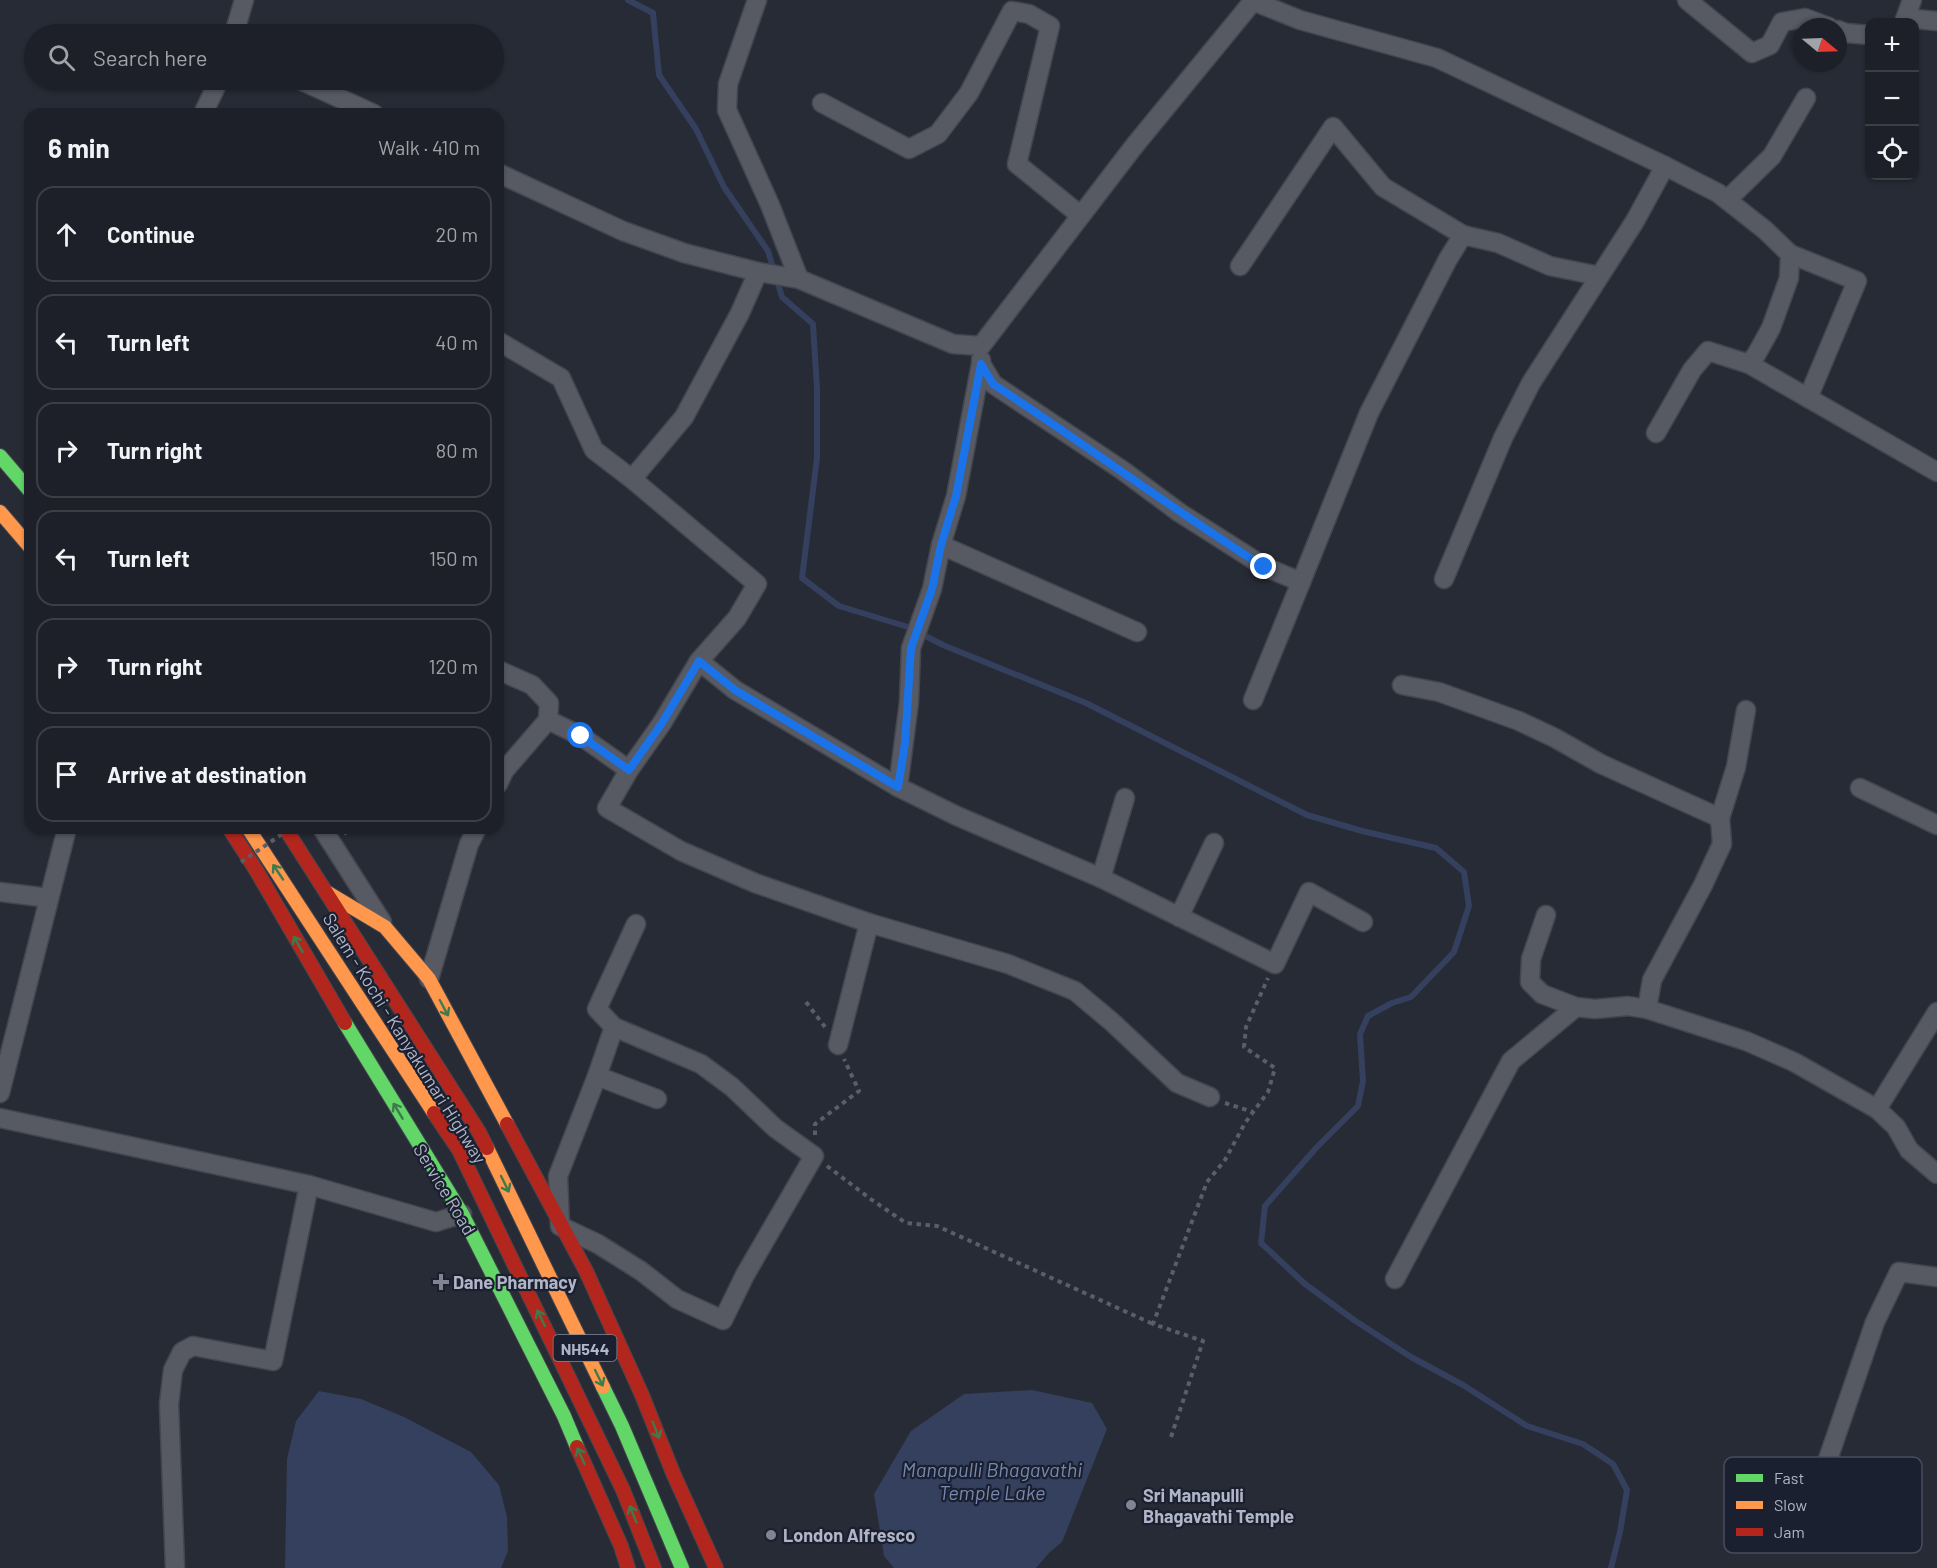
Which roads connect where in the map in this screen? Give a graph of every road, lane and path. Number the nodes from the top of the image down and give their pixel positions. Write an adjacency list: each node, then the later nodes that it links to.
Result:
1 (244, 0): 10 (street)
2 (757, 0): 26 (street)
3 (1687, 0): 8 (street)
4 (1912, 0): 6 (street)
5 (1253, 1): 19 (street); 22 (street)
6 (1906, 18)
7 (1919, 19): 9 (street)
8 (1793, 20)
9 (1937, 21)
10 (237, 24)
11 (1847, 33): 12 (street)
12 (1865, 35)
13 (214, 90): 17 (street)
14 (322, 90): 18 (street)
15 (1806, 98): 21 (street)
16 (822, 103): 22 (street)
17 (206, 108)
18 (361, 108)
19 (1665, 166): 21 (street); 27 (street)
20 (504, 176): 26 (street)
21 (1727, 200): 24 (street)
22 (1080, 214): 29 (street)
23 (1463, 236): 25 (street); 27 (street); 41 (street)
24 (1790, 254): 30 (street); 31 (street)
25 (1240, 266)
26 (777, 276): 29 (street); 35 (street)
27 (1599, 276): 40 (street)
28 (504, 345): 35 (street)
29 (981, 355): 39 (street); 41 (street)
30 (1749, 364): 31 (street); 32 (street)
31 (1808, 398): 34 (street)
32 (1656, 433)
33 (0, 456): 36 (main road)
34 (1937, 472)
35 (632, 478): 43 (street)
36 (24, 484)
37 (0, 512): 38 (main road)
38 (24, 540)
39 (941, 545): 42 (street); 51 (street)
40 (1443, 579)
41 (1301, 582): 46 (street)
42 (1137, 632)
43 (699, 661): 49 (street); 51 (street)
44 (504, 673): 48 (street)
45 (1402, 685): 54 (street)
46 (1253, 700)
47 (1746, 710): 54 (street)
48 (548, 720): 49 (street); 50 (street)
49 (629, 770): 71 (street)
50 (504, 771)
51 (898, 787): 65 (street)
52 (1860, 788): 55 (street)
53 (1125, 798): 65 (street)
54 (1720, 818): 79 (street)
55 (1937, 825)
56 (65, 834): 68 (street)
57 (232, 834): 94 (main road, Service Road, one-way to 57)
58 (252, 834): 103 (main road, Salem - Kochi - Kanyakumari Highway / NH544, one-way to 58)
59 (284, 834): 64 (path, bridge)
60 (292, 834): 67 (main road, Salem - Kochi - Kanyakumari Highway / NH544)
61 (326, 834): 74 (street)
62 (474, 834): 76 (street)
63 (1214, 843): 70 (street)
64 (241, 862)
65 (1101, 878): 70 (street)
66 (0, 892): 68 (street)
67 (328, 893): 74 (main road); 104 (main road, Salem - Kochi - Kanyakumari Highway / NH544, one-way to 104)
68 (49, 897): 81 (street)
69 (1546, 915): 78 (street)
70 (1179, 917): 75 (street)
71 (869, 922): 83 (street); 86 (street)
72 (1363, 922): 75 (street)
73 (636, 924): 82 (street)
74 (385, 927): 76 (main road)
75 (1275, 964): 89 (path)
76 (429, 979): 95 (main road, one-way to 95)
77 (806, 1002): 83 (path)
78 (1576, 1007): 79 (street); 97 (street)
79 (1647, 1009): 88 (street)
80 (1937, 1012): 88 (street)
81 (9, 1022): 85 (street)
82 (614, 1027): 84 (street); 91 (street)
83 (838, 1045): 91 (path)
84 (597, 1076): 87 (street); 95 (street)
85 (0, 1093)
86 (1210, 1097): 89 (path)
87 (657, 1099)
88 (1877, 1109): 92 (street)
89 (1253, 1112): 98 (path)
90 (0, 1118): 93 (street)
91 (814, 1156): 95 (street); 98 (path)
92 (1937, 1174)
93 (309, 1185): 94 (street); 101 (street)
94 (462, 1214): 102 (main road, Service Road, one-way to 94)
95 (560, 1226): 105 (main road, one-way to 105)
96 (1937, 1277): 100 (street)
97 (1395, 1279)
98 (1153, 1324): 99 (path)
99 (1171, 1437)
100 (1829, 1457)
101 (175, 1568)
102 (628, 1568)
103 (654, 1568)
104 (682, 1568)
105 (716, 1568)

